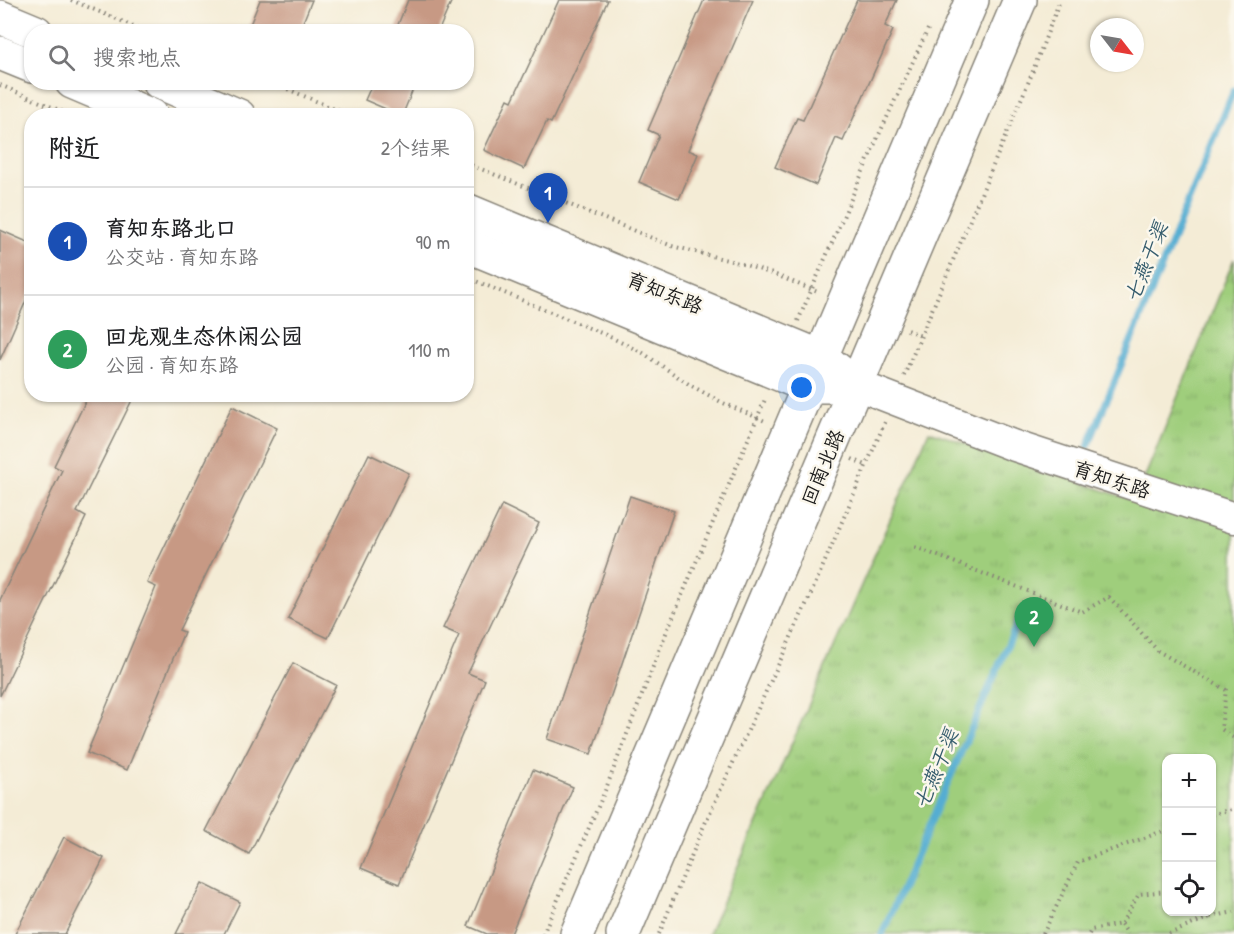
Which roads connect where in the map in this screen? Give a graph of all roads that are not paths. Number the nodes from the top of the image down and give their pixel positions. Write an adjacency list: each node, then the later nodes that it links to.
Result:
1 (972, 0): 13 (main road)
2 (1020, 0): 14 (main road, 回南北路)
3 (0, 16): 4 (main road)
4 (24, 27)
5 (0, 53): 6 (main road)
6 (24, 63)
7 (91, 90): 9 (main road)
8 (178, 90): 10 (main road)
9 (133, 108)
10 (219, 108)
11 (474, 213): 13 (main road, 育知东路)
12 (474, 248): 15 (main road, 育知东路)
13 (821, 357): 14 (main road, 育知东路); 15 (main road)
14 (857, 385): 15 (main road, 育知东路); 16 (street, 育知东路); 18 (main road, 回南北路)
15 (808, 386): 17 (main road)
16 (1234, 518)
17 (577, 934)
18 (623, 934)

